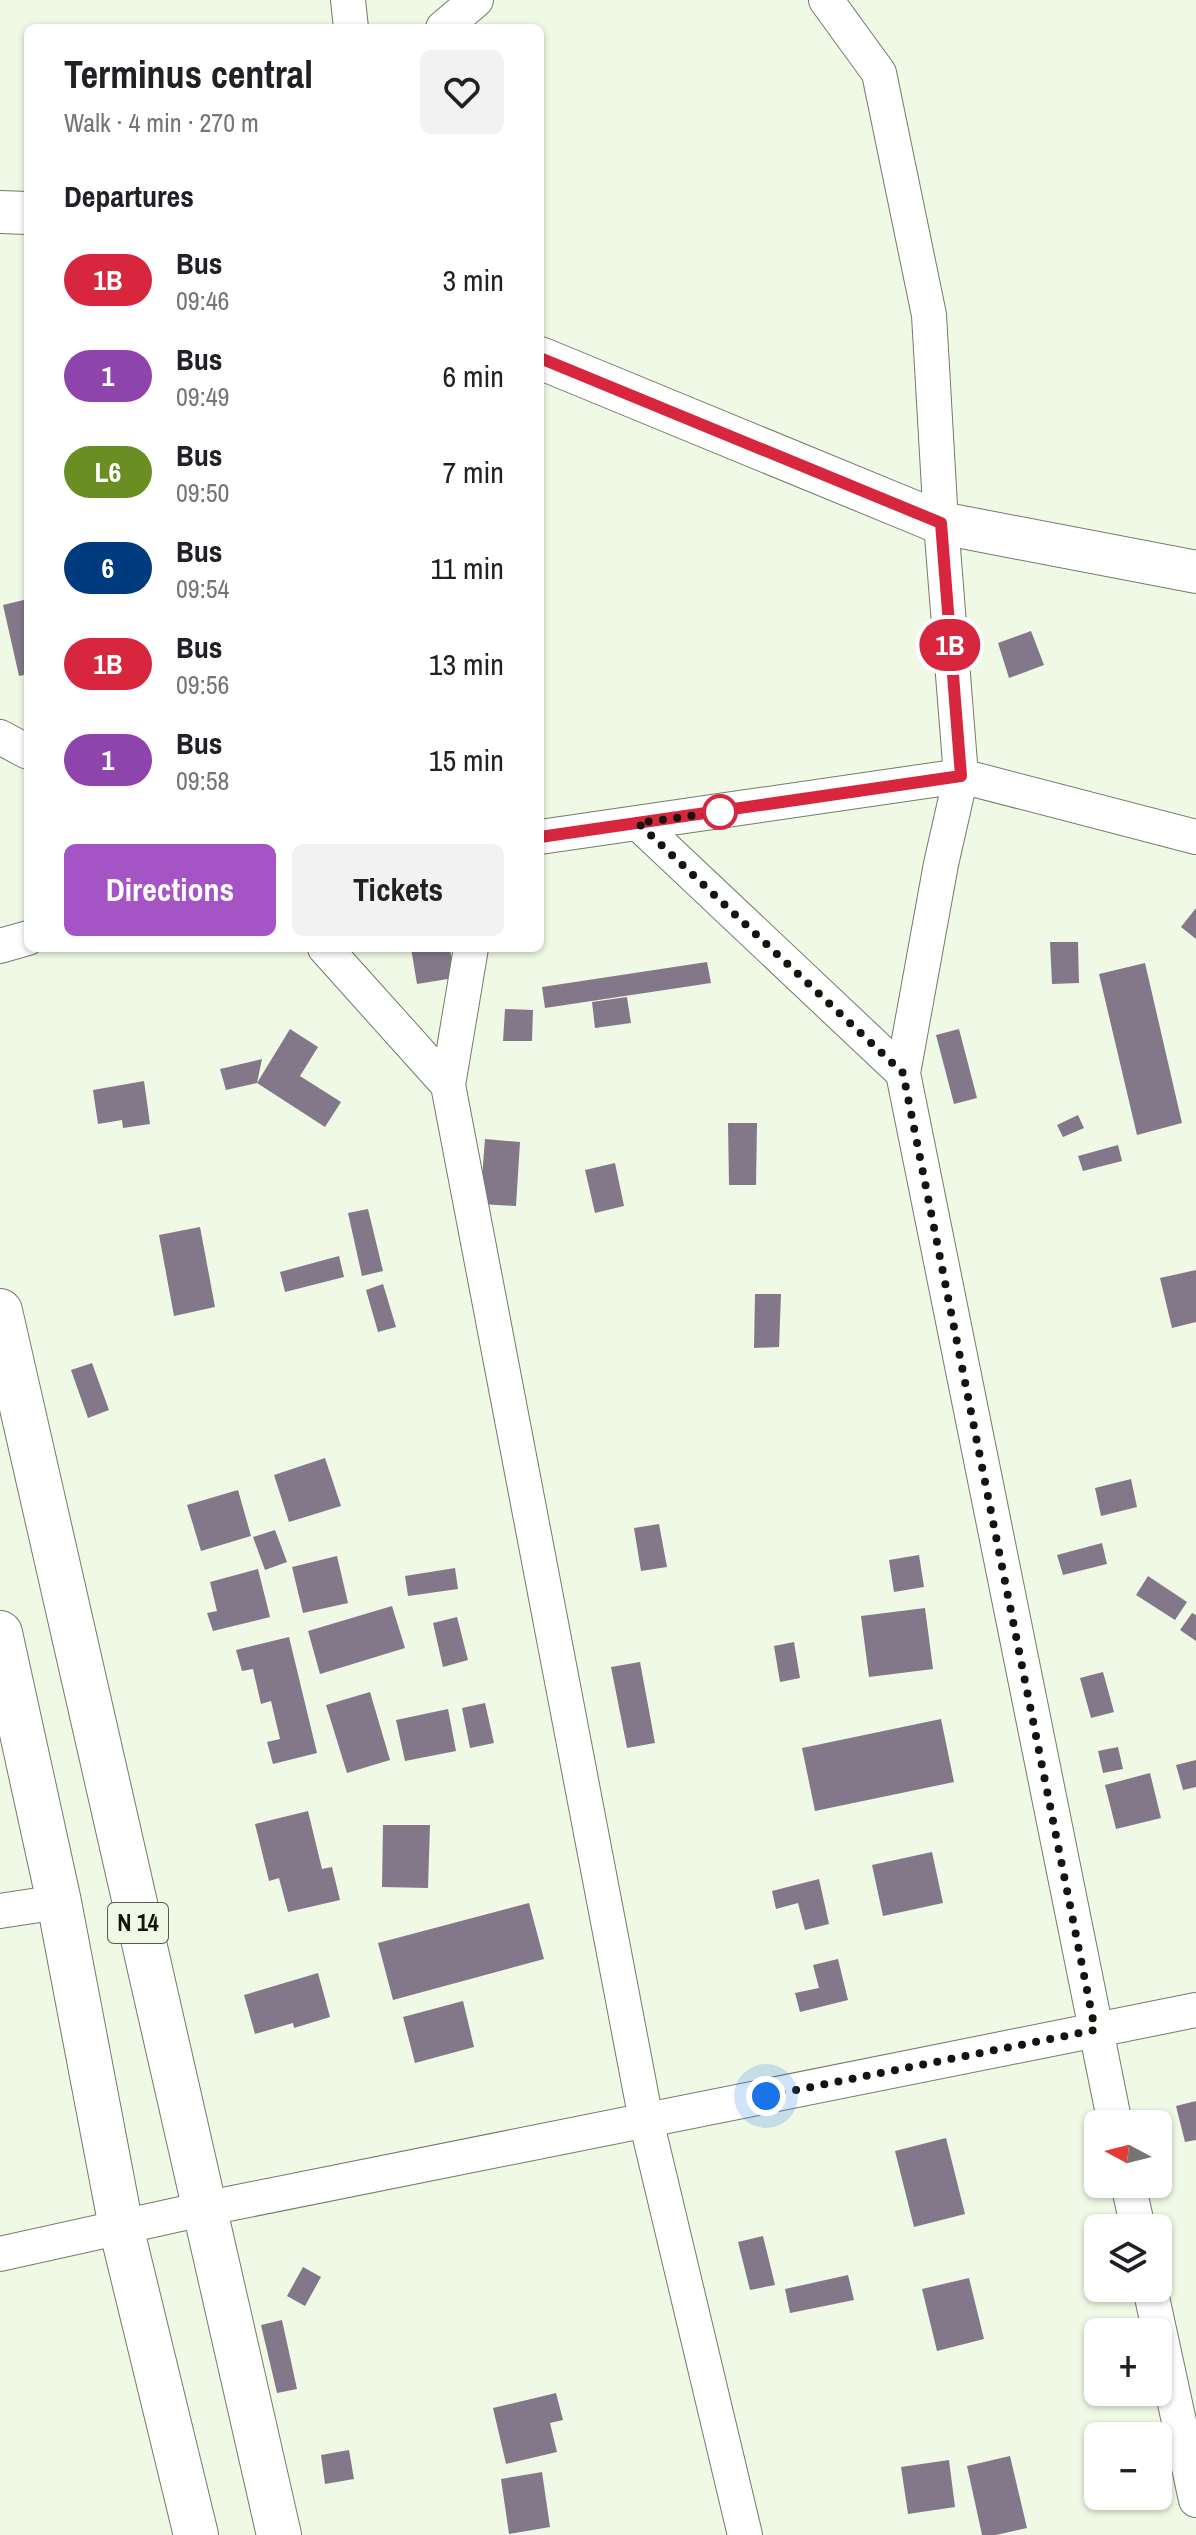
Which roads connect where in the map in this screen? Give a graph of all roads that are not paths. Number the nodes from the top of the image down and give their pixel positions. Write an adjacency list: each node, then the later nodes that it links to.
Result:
1 (348, 0): 4 (street)
2 (476, 0): 5 (street)
3 (826, 0): 9 (street)
4 (351, 24)
5 (448, 24)
6 (0, 212): 7 (street)
7 (24, 213)
8 (544, 360): 9 (street)
9 (941, 523): 10 (street); 13 (street)
10 (1196, 572)
11 (0, 737): 12 (street)
12 (24, 750)
13 (961, 776): 14 (street); 16 (street); 21 (street)
14 (638, 823): 15 (street); 21 (street)
15 (544, 836)
16 (1196, 837)
17 (24, 939): 18 (street)
18 (0, 946)
19 (329, 952): 22 (street)
20 (470, 952): 22 (street)
21 (903, 1073): 28 (street)
22 (448, 1085): 30 (street)
23 (0, 1311): 31 (main road, N 14)
24 (0, 1633): 25 (main road)
25 (59, 1902): 26 (street); 32 (main road)
26 (0, 1911)
27 (1196, 2010): 28 (street)
28 (1095, 2030): 29 (street); 30 (street)
29 (1112, 2110)
30 (646, 2120): 31 (street); 38 (street)
31 (203, 2209): 32 (street); 37 (main road, N 14)
32 (121, 2227): 33 (street); 36 (main road)
33 (0, 2254)
34 (1153, 2302): 35 (street)
35 (1196, 2500)
36 (196, 2535)
37 (279, 2535)
38 (745, 2535)

